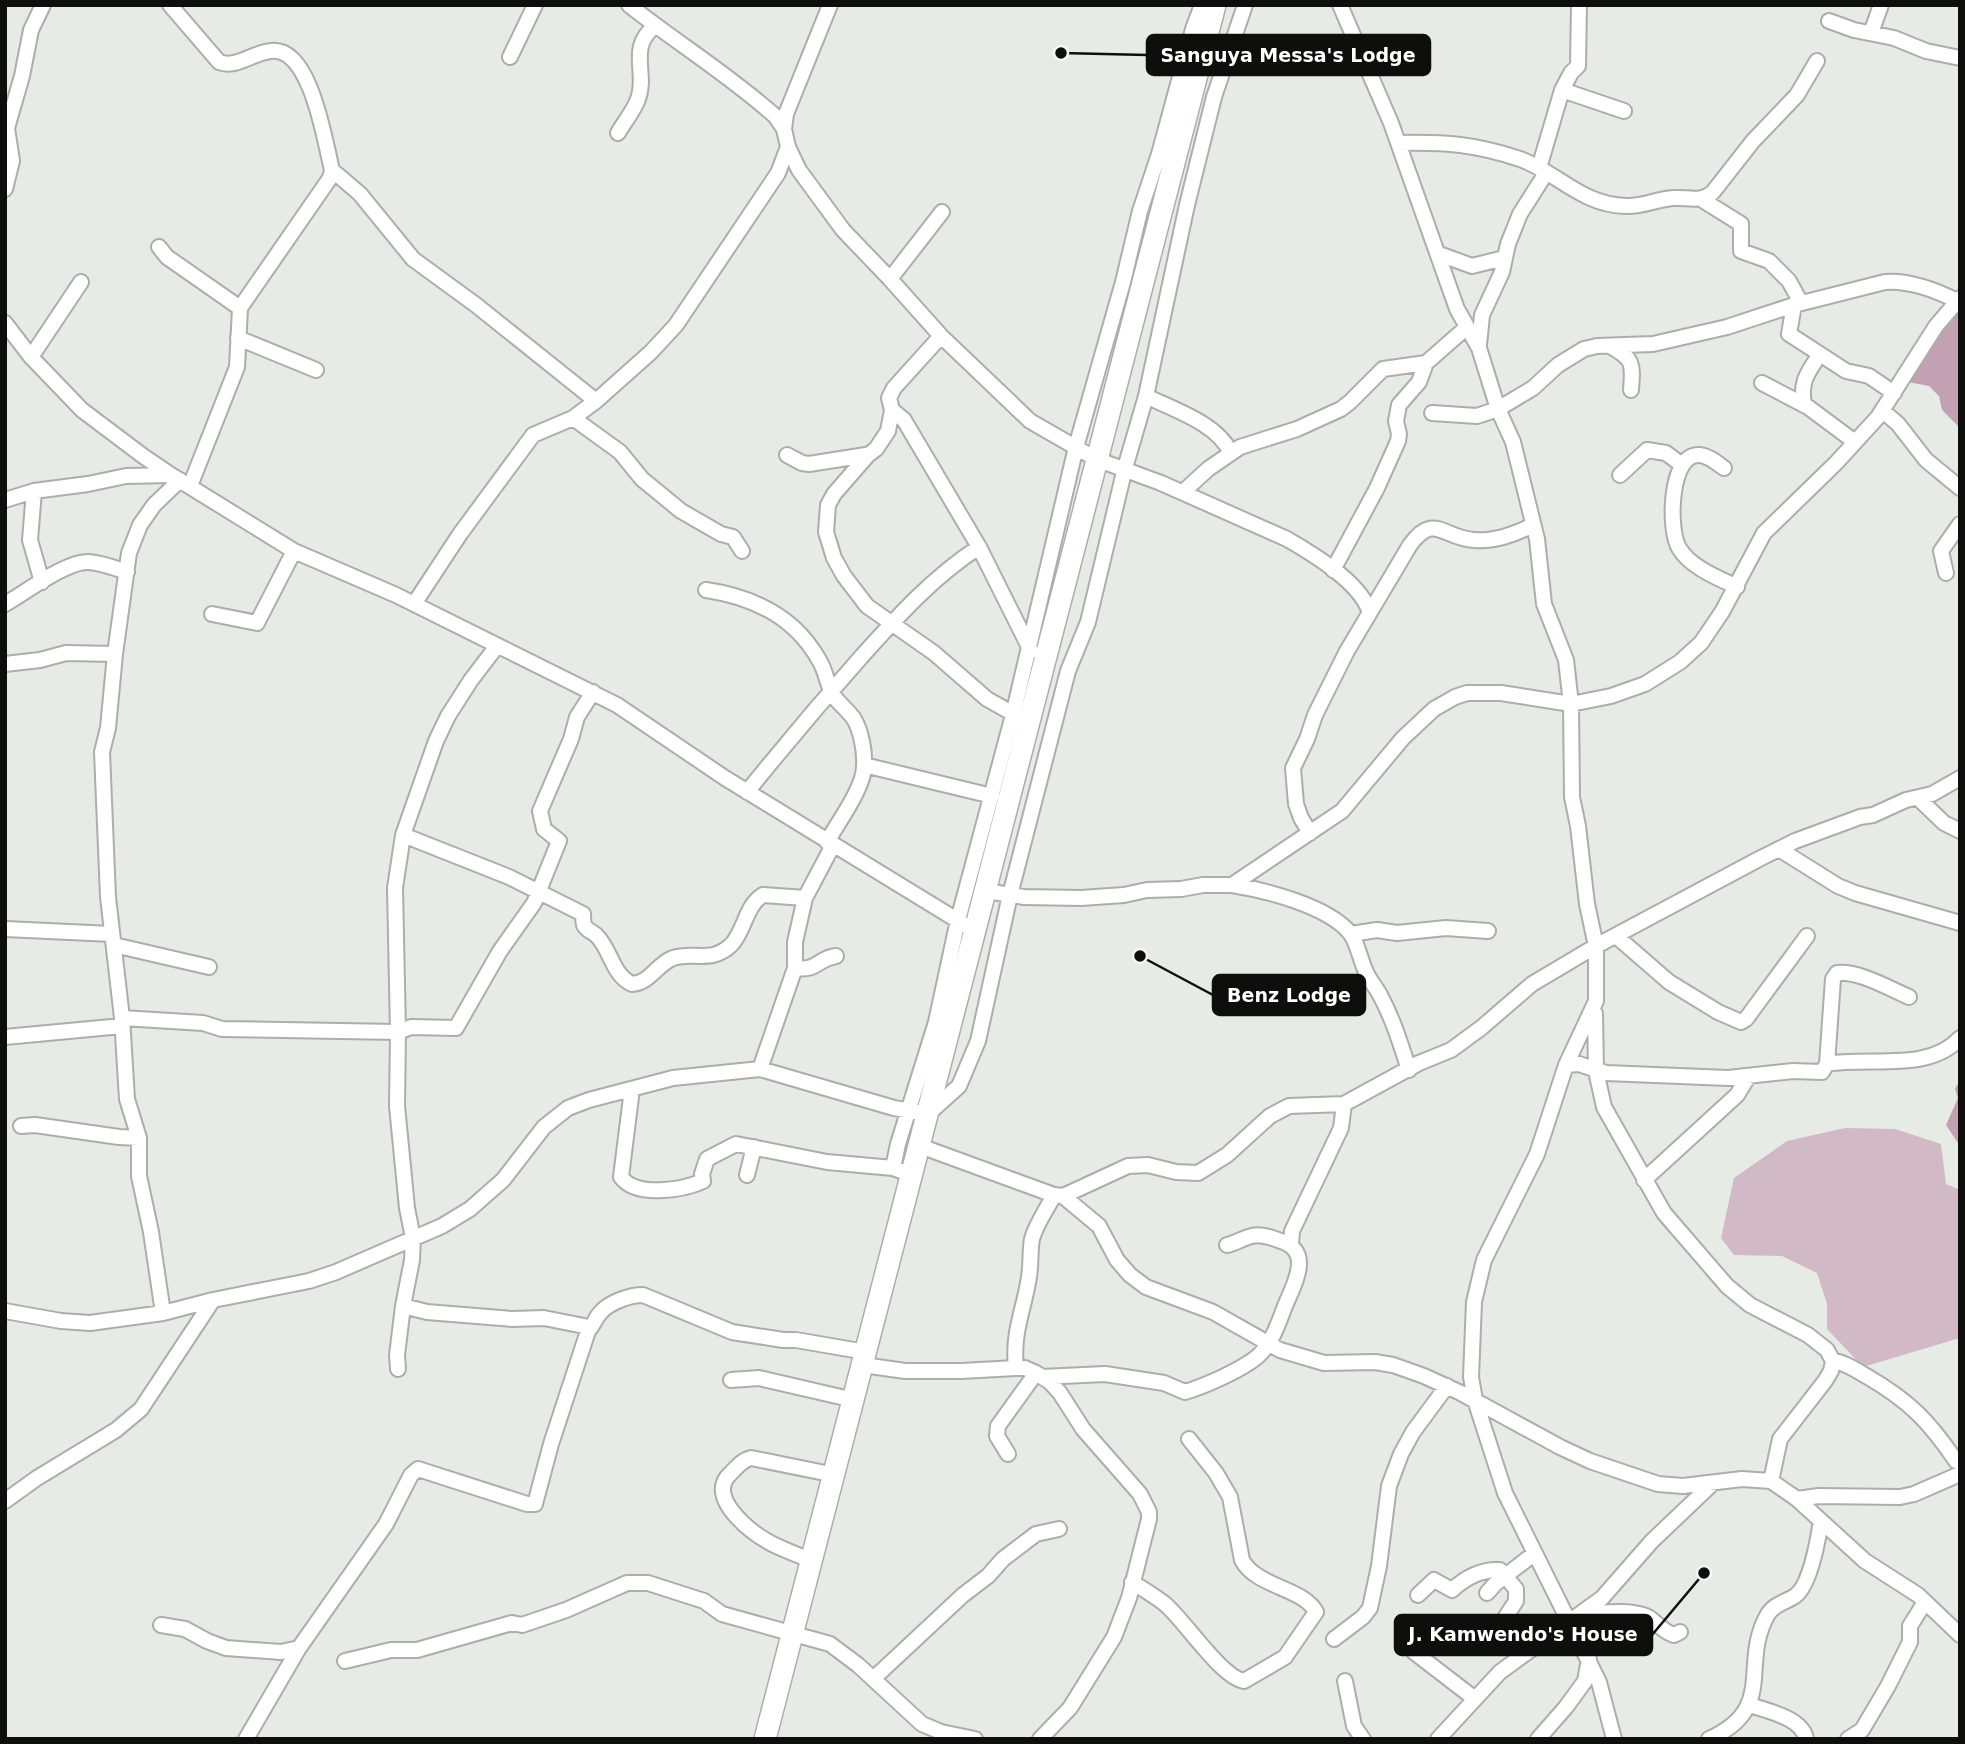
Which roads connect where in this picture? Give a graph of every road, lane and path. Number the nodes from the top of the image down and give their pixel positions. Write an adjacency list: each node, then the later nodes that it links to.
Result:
1 (43, 5): 27 (street)
2 (170, 5): 25 (street)
3 (534, 5): 16 (street)
4 (629, 5): 14 (street)
5 (655, 5): 14 (street)
6 (830, 5): 21 (street)
7 (1202, 5): 60 (street)
8 (1215, 5): 64 (highway)
9 (1245, 5): 51 (street)
10 (1340, 5): 23 (street)
11 (1579, 5): 19 (street)
12 (1881, 5): 15 (street)
13 (1829, 21): 15 (street)
14 (652, 23): 21 (street); 22 (street)
15 (1871, 33): 17 (street)
16 (510, 57)
17 (1960, 58)
18 (1817, 61): 28 (street)
19 (1562, 90): 20 (street); 26 (street)
20 (1624, 111)
21 (784, 129): 24 (street)
22 (618, 133)
23 (1399, 143): 26 (street); 31 (street)
24 (788, 147): 33 (street); 52 (street)
25 (332, 170): 37 (street); 52 (street)
26 (1543, 170): 28 (street); 32 (street)
27 (5, 189)
28 (1701, 199): 36 (street)
29 (942, 212): 33 (street)
30 (159, 247): 37 (street)
31 (1439, 254): 32 (street); 39 (street)
32 (1504, 258): 43 (street)
33 (890, 279): 40 (street)
34 (81, 282): 45 (street)
35 (1959, 299): 36 (street); 50 (street)
36 (1797, 304): 42 (street); 44 (street)
37 (240, 309): 41 (street)
38 (5, 323): 45 (street)
39 (1468, 327): 43 (street); 46 (street)
40 (941, 336): 55 (street); 60 (street)
41 (238, 338): 47 (street); 69 (street)
42 (1609, 345): 49 (street); 54 (street)
43 (1479, 348): 54 (street)
44 (1820, 354): 50 (street); 53 (street)
45 (31, 358): 69 (street)
46 (1426, 363): 61 (street); 79 (street)
47 (316, 370)
48 (1762, 383): 53 (street)
49 (1631, 390)
50 (1894, 393): 56 (street)
51 (1146, 396): 61 (street); 66 (street)
52 (596, 401): 58 (street)
53 (1804, 405): 59 (street)
54 (1498, 409): 57 (street); 75 (street)
55 (892, 410): 63 (street); 76 (street)
56 (1883, 411): 59 (street); 70 (street)
57 (1432, 413)
58 (573, 418): 78 (street); 86 (street)
59 (1855, 442): 83 (street)
60 (1076, 447): 64 (street); 91 (street)
61 (1231, 453): 72 (street)
62 (787, 455): 63 (street)
63 (868, 455): 89 (street)
64 (1096, 458): 66 (street); 94 (highway)
65 (1682, 465): 67 (street); 68 (street); 83 (street)
66 (1125, 468): 72 (street); 112 (street)
67 (1724, 468)
68 (1620, 475)
69 (180, 480): 71 (street); 77 (street); 80 (street)
70 (1960, 488)
71 (34, 491): 73 (street); 82 (street)
72 (1183, 492): 79 (street)
73 (5, 500)
74 (1960, 524): 81 (street)
75 (1533, 525): 87 (street); 97 (street)
76 (979, 547): 89 (street); 91 (street)
77 (295, 551): 86 (street); 88 (street)
78 (742, 551)
79 (1333, 570): 87 (street)
80 (127, 572): 82 (street); 92 (street)
81 (1946, 573)
82 (42, 582): 85 (street)
83 (1737, 587): 97 (street)
84 (706, 590): 95 (street)
85 (5, 604)
86 (414, 604): 90 (street)
87 (1369, 610): 105 (street)
88 (212, 614)
89 (890, 624): 95 (street); 98 (street)
90 (496, 646): 96 (street); 106 (street)
91 (1029, 648): 94 (street); 98 (street)
92 (114, 654): 93 (street); 121 (street)
93 (5, 664)
94 (1043, 669): 98 (highway)
95 (831, 691): 99 (street); 101 (street)
96 (593, 692): 101 (street); 111 (street)
97 (1571, 704): 105 (street); 122 (street)
98 (1021, 718): 102 (street); 110 (highway)
99 (864, 765): 102 (street); 107 (street)
100 (1960, 778): 103 (street)
101 (747, 792): 107 (street)
102 (992, 796): 115 (street)
103 (1919, 798): 104 (street); 108 (street)
104 (1960, 831)
105 (1310, 833): 109 (street)
106 (403, 835): 111 (street); 129 (street)
107 (830, 844): 113 (street); 115 (street)
108 (1779, 849): 114 (street); 119 (street)
109 (1232, 885): 112 (street); 118 (street)
110 (986, 891): 112 (street); 115 (highway)
111 (539, 892): 113 (street); 129 (street)
112 (1010, 895): 140 (street)
113 (805, 898): 125 (street)
114 (1960, 923)
115 (967, 926): 140 (highway)
116 (5, 929): 121 (street)
117 (1488, 931): 118 (street)
118 (1351, 934): 135 (street)
119 (1616, 936): 120 (street); 122 (street)
120 (1807, 936)
121 (113, 940): 124 (street); 128 (street)
122 (1596, 946): 127 (street); 135 (street)
123 (836, 956): 125 (street)
124 (209, 967)
125 (794, 968): 134 (street)
126 (1909, 997): 132 (street)
127 (1596, 1001): 133 (street); 136 (street)
128 (122, 1022): 129 (street); 130 (street); 142 (street)
129 (398, 1032): 149 (street)
130 (5, 1037)
131 (1960, 1038): 132 (street)
132 (1827, 1064): 137 (street)
133 (1566, 1065): 136 (street); 166 (street)
134 (760, 1069): 138 (street); 140 (street)
135 (1409, 1070): 139 (street)
136 (1596, 1071): 137 (street); 147 (street)
137 (1748, 1077): 147 (street)
138 (632, 1089): 144 (street); 149 (street)
139 (1344, 1104): 148 (street); 151 (street)
140 (918, 1113): 143 (highway); 145 (street)
141 (21, 1125): 142 (street)
142 (139, 1138): 155 (street)
143 (920, 1146): 145 (highway); 148 (street)
144 (754, 1147): 145 (street); 146 (street)
145 (902, 1172): 158 (highway)
146 (747, 1175)
147 (1644, 1181): 159 (street)
148 (1059, 1196): 157 (street); 160 (street)
149 (413, 1238): 152 (street); 153 (street)
150 (1227, 1245): 151 (street)
151 (1292, 1245): 157 (street)
152 (213, 1300): 155 (street); 174 (street)
153 (403, 1306): 156 (street); 161 (street)
154 (5, 1311): 155 (street)
155 (163, 1313)
156 (588, 1331): 158 (street); 192 (street)
157 (1268, 1345): 162 (street); 164 (street)
158 (864, 1358): 160 (street); 165 (highway)
159 (1833, 1361): 169 (street); 171 (street)
160 (1016, 1368): 162 (street)
161 (398, 1369)
162 (1039, 1375): 168 (street); 180 (street)
163 (731, 1380): 165 (street)
164 (1447, 1385): 166 (street); 191 (street)
165 (854, 1400): 170 (highway)
166 (1475, 1400): 172 (street); 177 (street)
167 (1189, 1439): 180 (street)
168 (1008, 1454)
169 (1956, 1466): 173 (street)
170 (835, 1475): 178 (highway); 178 (street)
171 (1771, 1481): 172 (street); 173 (street)
172 (1713, 1483): 184 (street)
173 (1797, 1499): 175 (street)
174 (5, 1501)
175 (1821, 1521): 183 (street); 198 (street)
176 (1059, 1529): 195 (street)
177 (1535, 1553): 179 (street); 184 (street)
178 (812, 1561): 190 (highway)
179 (1506, 1575): 181 (street); 182 (street); 187 (street)
180 (1132, 1582): 203 (street)
181 (1487, 1593)
182 (1418, 1595)
183 (1924, 1602): 189 (street); 210 (street)
184 (1576, 1616): 188 (street); 193 (street); 197 (street)
185 (1416, 1623): 197 (street)
186 (161, 1625): 192 (street)
187 (1498, 1629)
188 (1680, 1632)
189 (1960, 1634)
190 (793, 1635): 194 (street); 195 (street); 201 (highway)
191 (1334, 1639)
192 (299, 1648): 200 (street)
193 (1589, 1659): 206 (street); 207 (street)
194 (345, 1661)
195 (873, 1679): 199 (street)
196 (1345, 1681): 204 (street)
197 (1475, 1699): 205 (street)
198 (1750, 1704): 208 (street); 209 (street)
199 (955, 1737): 202 (street)
200 (246, 1739)
201 (765, 1739)
202 (975, 1739)
203 (1040, 1739)
204 (1363, 1739)
205 (1438, 1739)
206 (1538, 1739)
207 (1614, 1739)
208 (1709, 1739)
209 (1806, 1739)
210 (1849, 1739)

